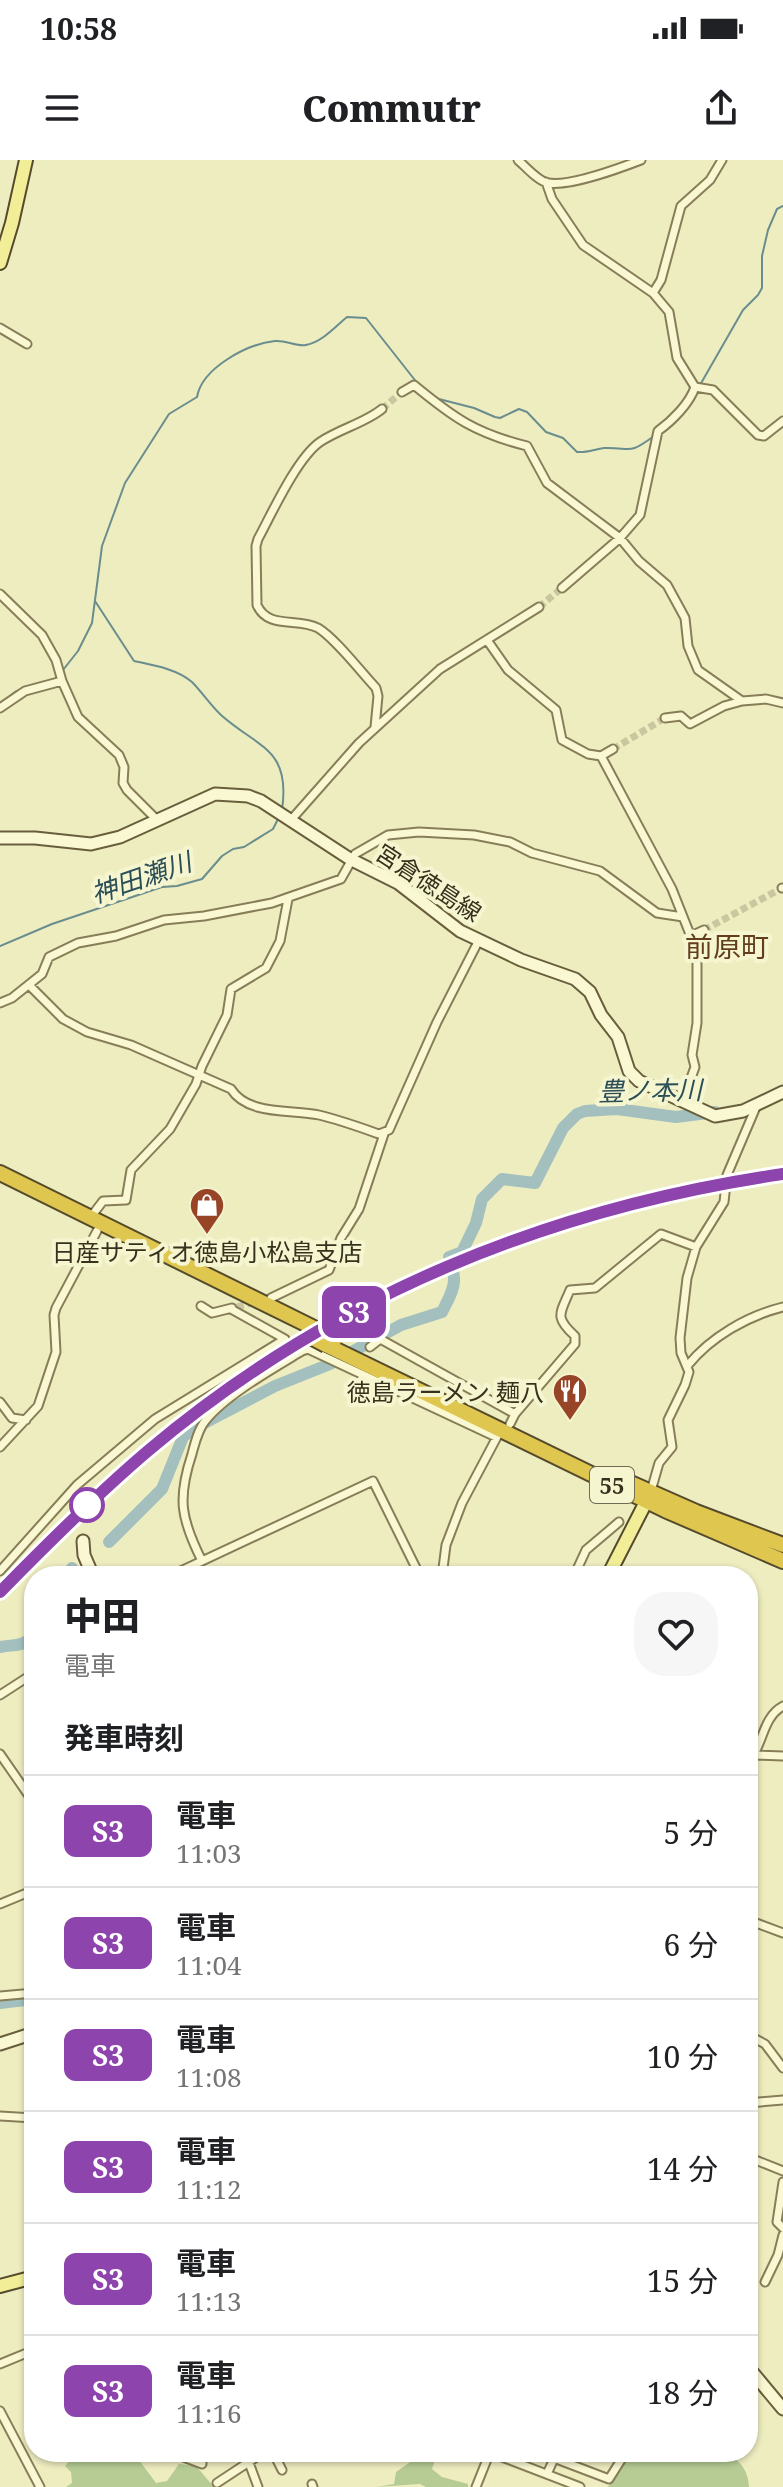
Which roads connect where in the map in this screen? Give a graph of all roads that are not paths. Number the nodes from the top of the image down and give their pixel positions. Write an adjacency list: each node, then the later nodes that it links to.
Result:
1 (26, 160): 6 (main road)
2 (518, 160): 5 (street)
3 (641, 160): 5 (street)
4 (722, 160): 7 (street)
5 (546, 182): 7 (street)
6 (0, 263)
7 (653, 293): 10 (street)
8 (0, 328): 9 (street)
9 (27, 344)
10 (698, 386): 13 (street); 14 (street)
11 (402, 392): 14 (street)
12 (382, 409): 24 (street)
13 (783, 421)
14 (620, 538): 15 (street); 20 (street)
15 (562, 588)
16 (0, 594): 19 (street)
17 (539, 607): 18 (street)
18 (487, 640): 24 (street); 26 (street)
19 (62, 681): 22 (street); 27 (street)
20 (742, 701): 21 (street); 23 (street)
21 (783, 703)
22 (0, 708)
23 (665, 718)
24 (375, 727): 28 (street)
25 (613, 749): 26 (street)
26 (601, 756): 32 (street)
27 (157, 820): 28 (main road, 宮倉徳島線); 29 (main road, 宮倉徳島線)
28 (291, 820): 30 (main road, 宮倉徳島線)
29 (0, 838)
30 (350, 859): 31 (street); 32 (street); 35 (main road, 宮倉徳島線)
31 (288, 899): 36 (street); 38 (street)
32 (683, 917): 34 (street)
33 (704, 930): 34 (street)
34 (691, 936): 40 (street)
35 (479, 940): 40 (main road, 宮倉徳島線); 42 (street)
36 (29, 985): 37 (street); 38 (street)
37 (0, 1003)
38 (198, 1074): 42 (street); 45 (street)
39 (783, 1092): 41 (main road, 宮倉徳島線)
40 (683, 1100): 41 (main road, 宮倉徳島線)
41 (756, 1107): 46 (street)
42 (384, 1134): 47 (street)
43 (0, 1173): 45 (highway, 55)
44 (0, 1184): 45 (highway, 55)
45 (94, 1224): 53 (street); 54 (highway, 55, bridge)
46 (696, 1247): 51 (street); 54 (street)
47 (271, 1298)
48 (783, 1307): 51 (street)
49 (204, 1308): 69 (street)
50 (370, 1347): 54 (street)
51 (688, 1365): 56 (street)
52 (0, 1402): 53 (street)
53 (26, 1420): 55 (street)
54 (505, 1426): 56 (highway, 55); 61 (street); 66 (street)
55 (0, 1447)
56 (649, 1497): 58 (highway, 55); 68 (main road)
57 (619, 1522): 67 (street)
58 (748, 1540): 60 (highway, 55); 62 (highway, 55)
59 (83, 1541): 63 (main road)
60 (783, 1545)
61 (202, 1561): 64 (street); 65 (street)
62 (783, 1561)
63 (89, 1566)
64 (191, 1566)
65 (415, 1566)
66 (443, 1566)
67 (579, 1566)
68 (613, 1566)
69 (0, 1571)
70 (24, 1679): 71 (street)
71 (0, 1695)
72 (783, 1706): 73 (street)
73 (758, 1748)
74 (0, 1754): 77 (street)
75 (758, 1755): 76 (street)
76 (783, 1756)
77 (24, 1789)
78 (24, 1894): 79 (street)
79 (0, 1904)
80 (758, 1924): 81 (street)
81 (783, 1933)
82 (24, 1994): 83 (street)
83 (0, 1996)
84 (24, 2036): 86 (main road)
85 (758, 2040): 87 (street)
86 (0, 2044)
87 (783, 2068)
88 (783, 2100): 89 (street)
89 (758, 2102)
90 (0, 2116): 91 (street)
91 (24, 2117)
92 (758, 2161): 93 (street)
93 (783, 2171)
94 (783, 2182): 95 (street)
95 (783, 2228)
96 (783, 2235): 98 (street)
97 (24, 2280): 99 (main road)
98 (765, 2282)
99 (0, 2286)
100 (24, 2354): 101 (street)
101 (0, 2364)
102 (758, 2379): 103 (main road)
103 (783, 2409)
104 (0, 2411): 105 (street)
105 (24, 2457)
106 (27, 2462): 119 (street)
107 (248, 2462): 117 (street)
108 (249, 2462): 120 (street)
109 (278, 2462): 115 (street)
110 (485, 2462): 121 (street)
111 (515, 2462): 116 (street)
112 (553, 2462): 116 (street)
113 (569, 2462): 118 (street)
114 (620, 2462): 118 (street)
115 (282, 2470)
116 (547, 2474): 122 (street)
117 (217, 2483)
118 (607, 2483)
119 (40, 2487)
120 (258, 2487)
121 (476, 2487)
122 (580, 2487)

